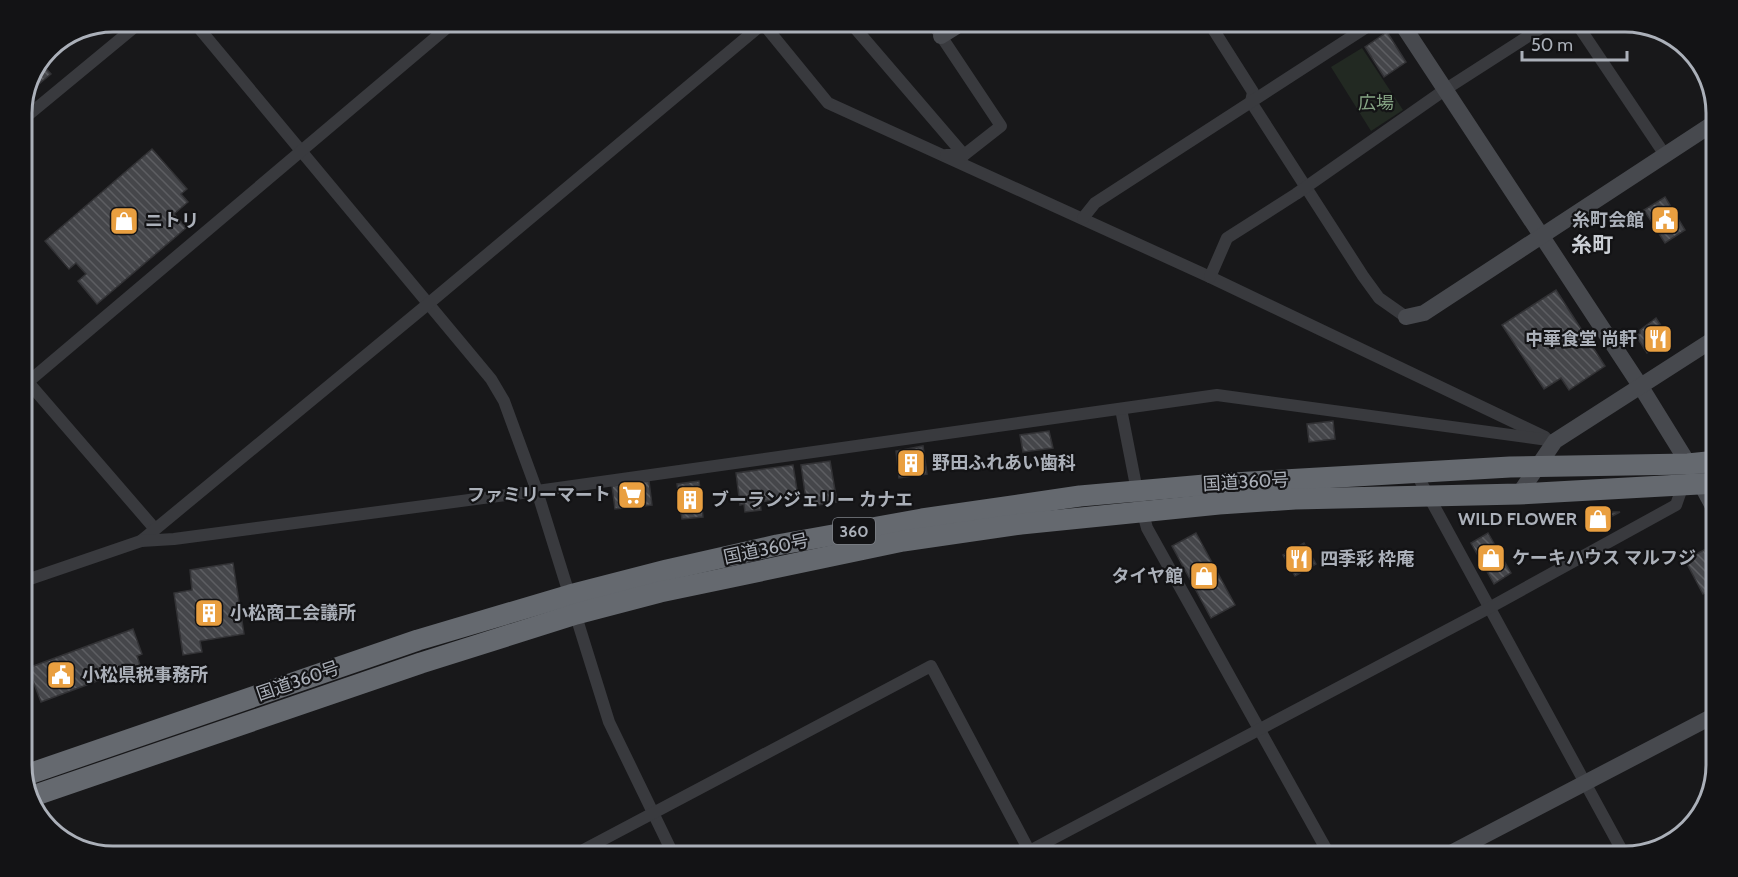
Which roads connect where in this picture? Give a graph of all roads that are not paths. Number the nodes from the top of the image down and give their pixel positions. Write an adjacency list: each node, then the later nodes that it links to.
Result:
1 (129, 32): 17 (street)
2 (202, 32): 19 (street)
3 (442, 32): 19 (street)
4 (752, 32): 27 (street)
5 (772, 32): 20 (street)
6 (858, 32): 21 (street)
7 (938, 32): 14 (street)
8 (947, 32): 14 (street)
9 (1215, 32): 16 (street)
10 (1359, 32): 16 (street)
11 (1407, 32): 15 (street)
12 (1535, 32): 15 (street)
13 (1582, 32): 22 (street)
14 (941, 36): 21 (street)
15 (1446, 89): 23 (street); 25 (street)
16 (1251, 102): 23 (street); 24 (street)
17 (32, 112)
18 (1706, 128): 22 (street)
19 (302, 152): 27 (street); 30 (street)
20 (939, 154): 21 (street); 24 (street)
21 (964, 155)
22 (1665, 155): 25 (street)
23 (1306, 187): 26 (street); 28 (street)
24 (1083, 218): 26 (street)
25 (1542, 234): 28 (street); 32 (street)
26 (1210, 277): 34 (street)
27 (428, 304): 40 (street); 44 (street)
28 (1407, 317)
29 (1706, 345): 32 (street)
30 (32, 372)
31 (32, 386): 44 (street)
32 (1641, 387): 34 (street); 36 (street)
33 (1121, 409): 34 (street); 40 (street); 43 (street)
34 (1555, 441): 37 (street)
35 (1706, 462): 36 (highway, 国道360号 / 360)
36 (1688, 464): 37 (highway, 国道360号 / 360); 39 (street)
37 (1538, 466): 38 (highway, 国道360号 / 360); 42 (street)
38 (1416, 472): 41 (street); 43 (highway, 国道360号 / 360)
39 (1700, 484): 42 (highway, 国道360号 / 360); 48 (street)
40 (537, 491): 45 (street); 47 (street)
41 (1428, 494): 42 (highway, 国道360号 / 360); 43 (highway, 国道360号 / 360); 48 (street)
42 (1519, 494)
43 (1139, 501): 47 (highway, 国道360号 / 360); 50 (street)
44 (155, 529): 45 (street)
45 (141, 541): 46 (street)
46 (32, 578)
47 (573, 605): 51 (highway, 国道360号 / 360); 53 (highway, 国道360号 / 360); 54 (street)
48 (1489, 608): 50 (street); 52 (street)
49 (1706, 720): 52 (street)
50 (1260, 729): 58 (street); 59 (street)
51 (32, 773)
52 (1584, 782): 60 (street); 61 (street)
53 (38, 794)
54 (653, 812): 55 (street); 56 (street); 57 (street)
55 (590, 846)
56 (669, 846)
57 (1023, 846)
58 (1042, 846)
59 (1324, 846)
60 (1464, 846)
61 (1619, 846)

